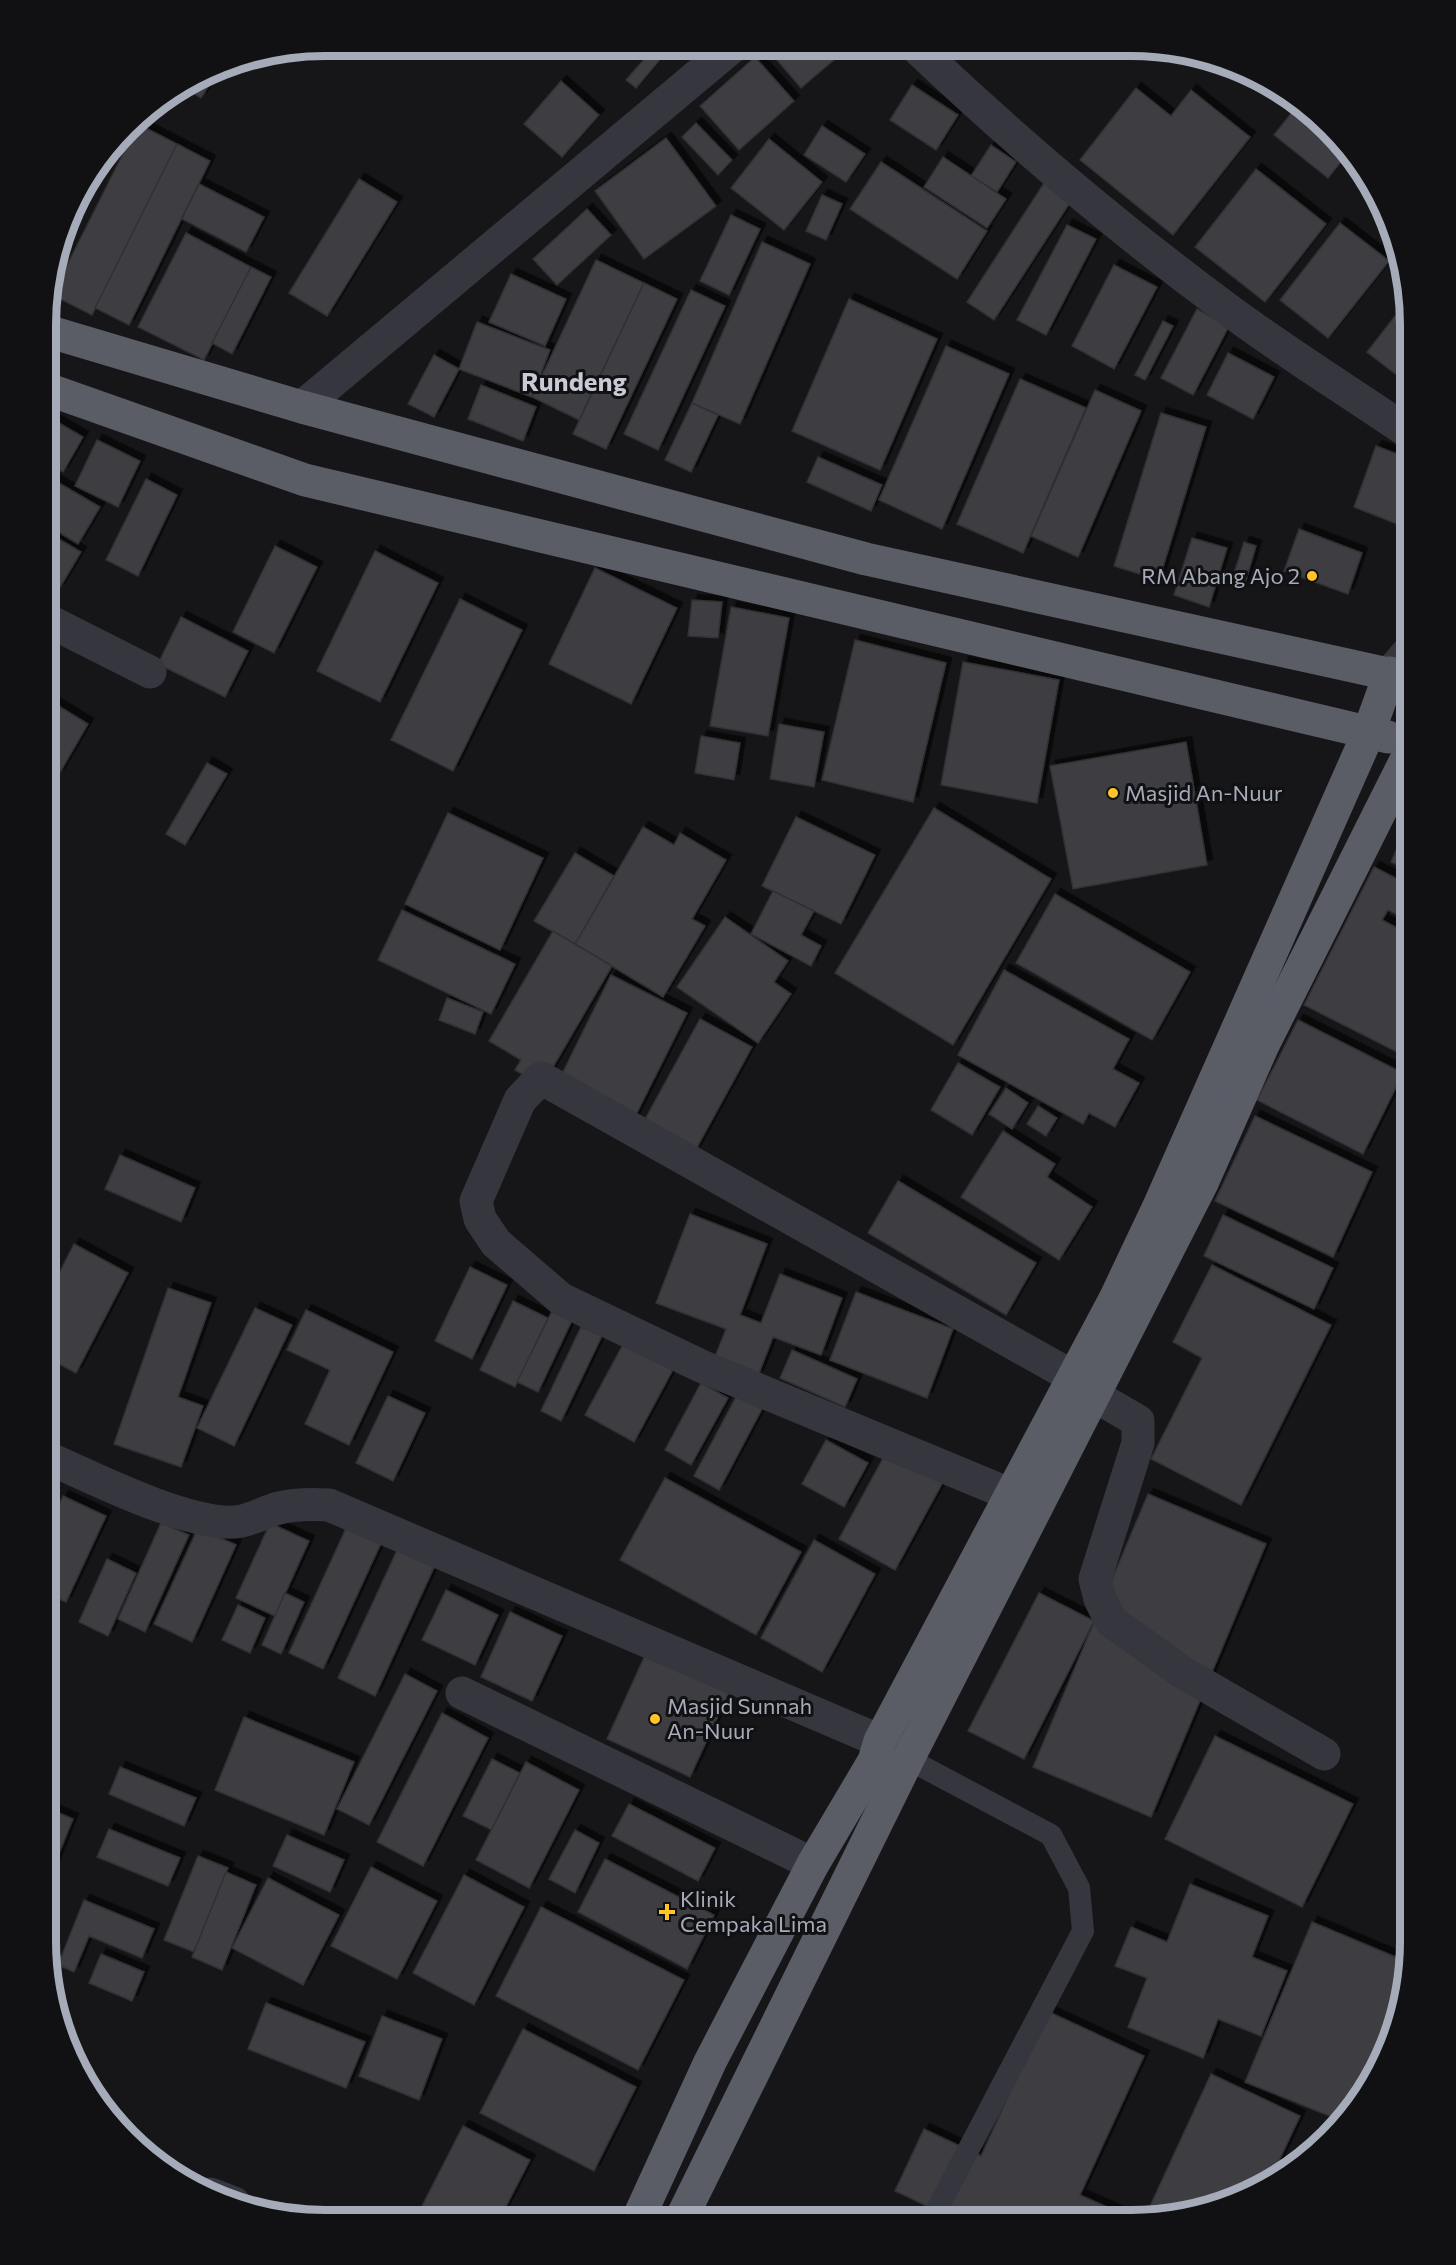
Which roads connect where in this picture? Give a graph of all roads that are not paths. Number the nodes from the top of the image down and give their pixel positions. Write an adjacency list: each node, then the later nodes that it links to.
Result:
1 (721, 56): 5 (street)
2 (925, 56): 6 (street)
3 (56, 334): 5 (highway)
4 (56, 392): 10 (highway)
5 (302, 407): 9 (highway)
6 (1400, 427)
7 (56, 625): 8 (street)
8 (150, 672)
9 (1400, 676): 10 (highway)
10 (1368, 734): 11 (highway); 13 (highway)
11 (1400, 739)
12 (1400, 772): 13 (highway)
13 (1085, 1387): 15 (highway); 15 (street); 18 (street); 19 (highway)
14 (56, 1461): 17 (street)
15 (1012, 1495): 17 (highway)
16 (462, 1693): 20 (street)
17 (880, 1741): 19 (street); 20 (highway)
18 (1324, 1754)
19 (908, 1759): 22 (highway); 23 (lane)
20 (813, 1864): 21 (highway)
21 (642, 2210)
22 (685, 2210)
23 (937, 2210)

